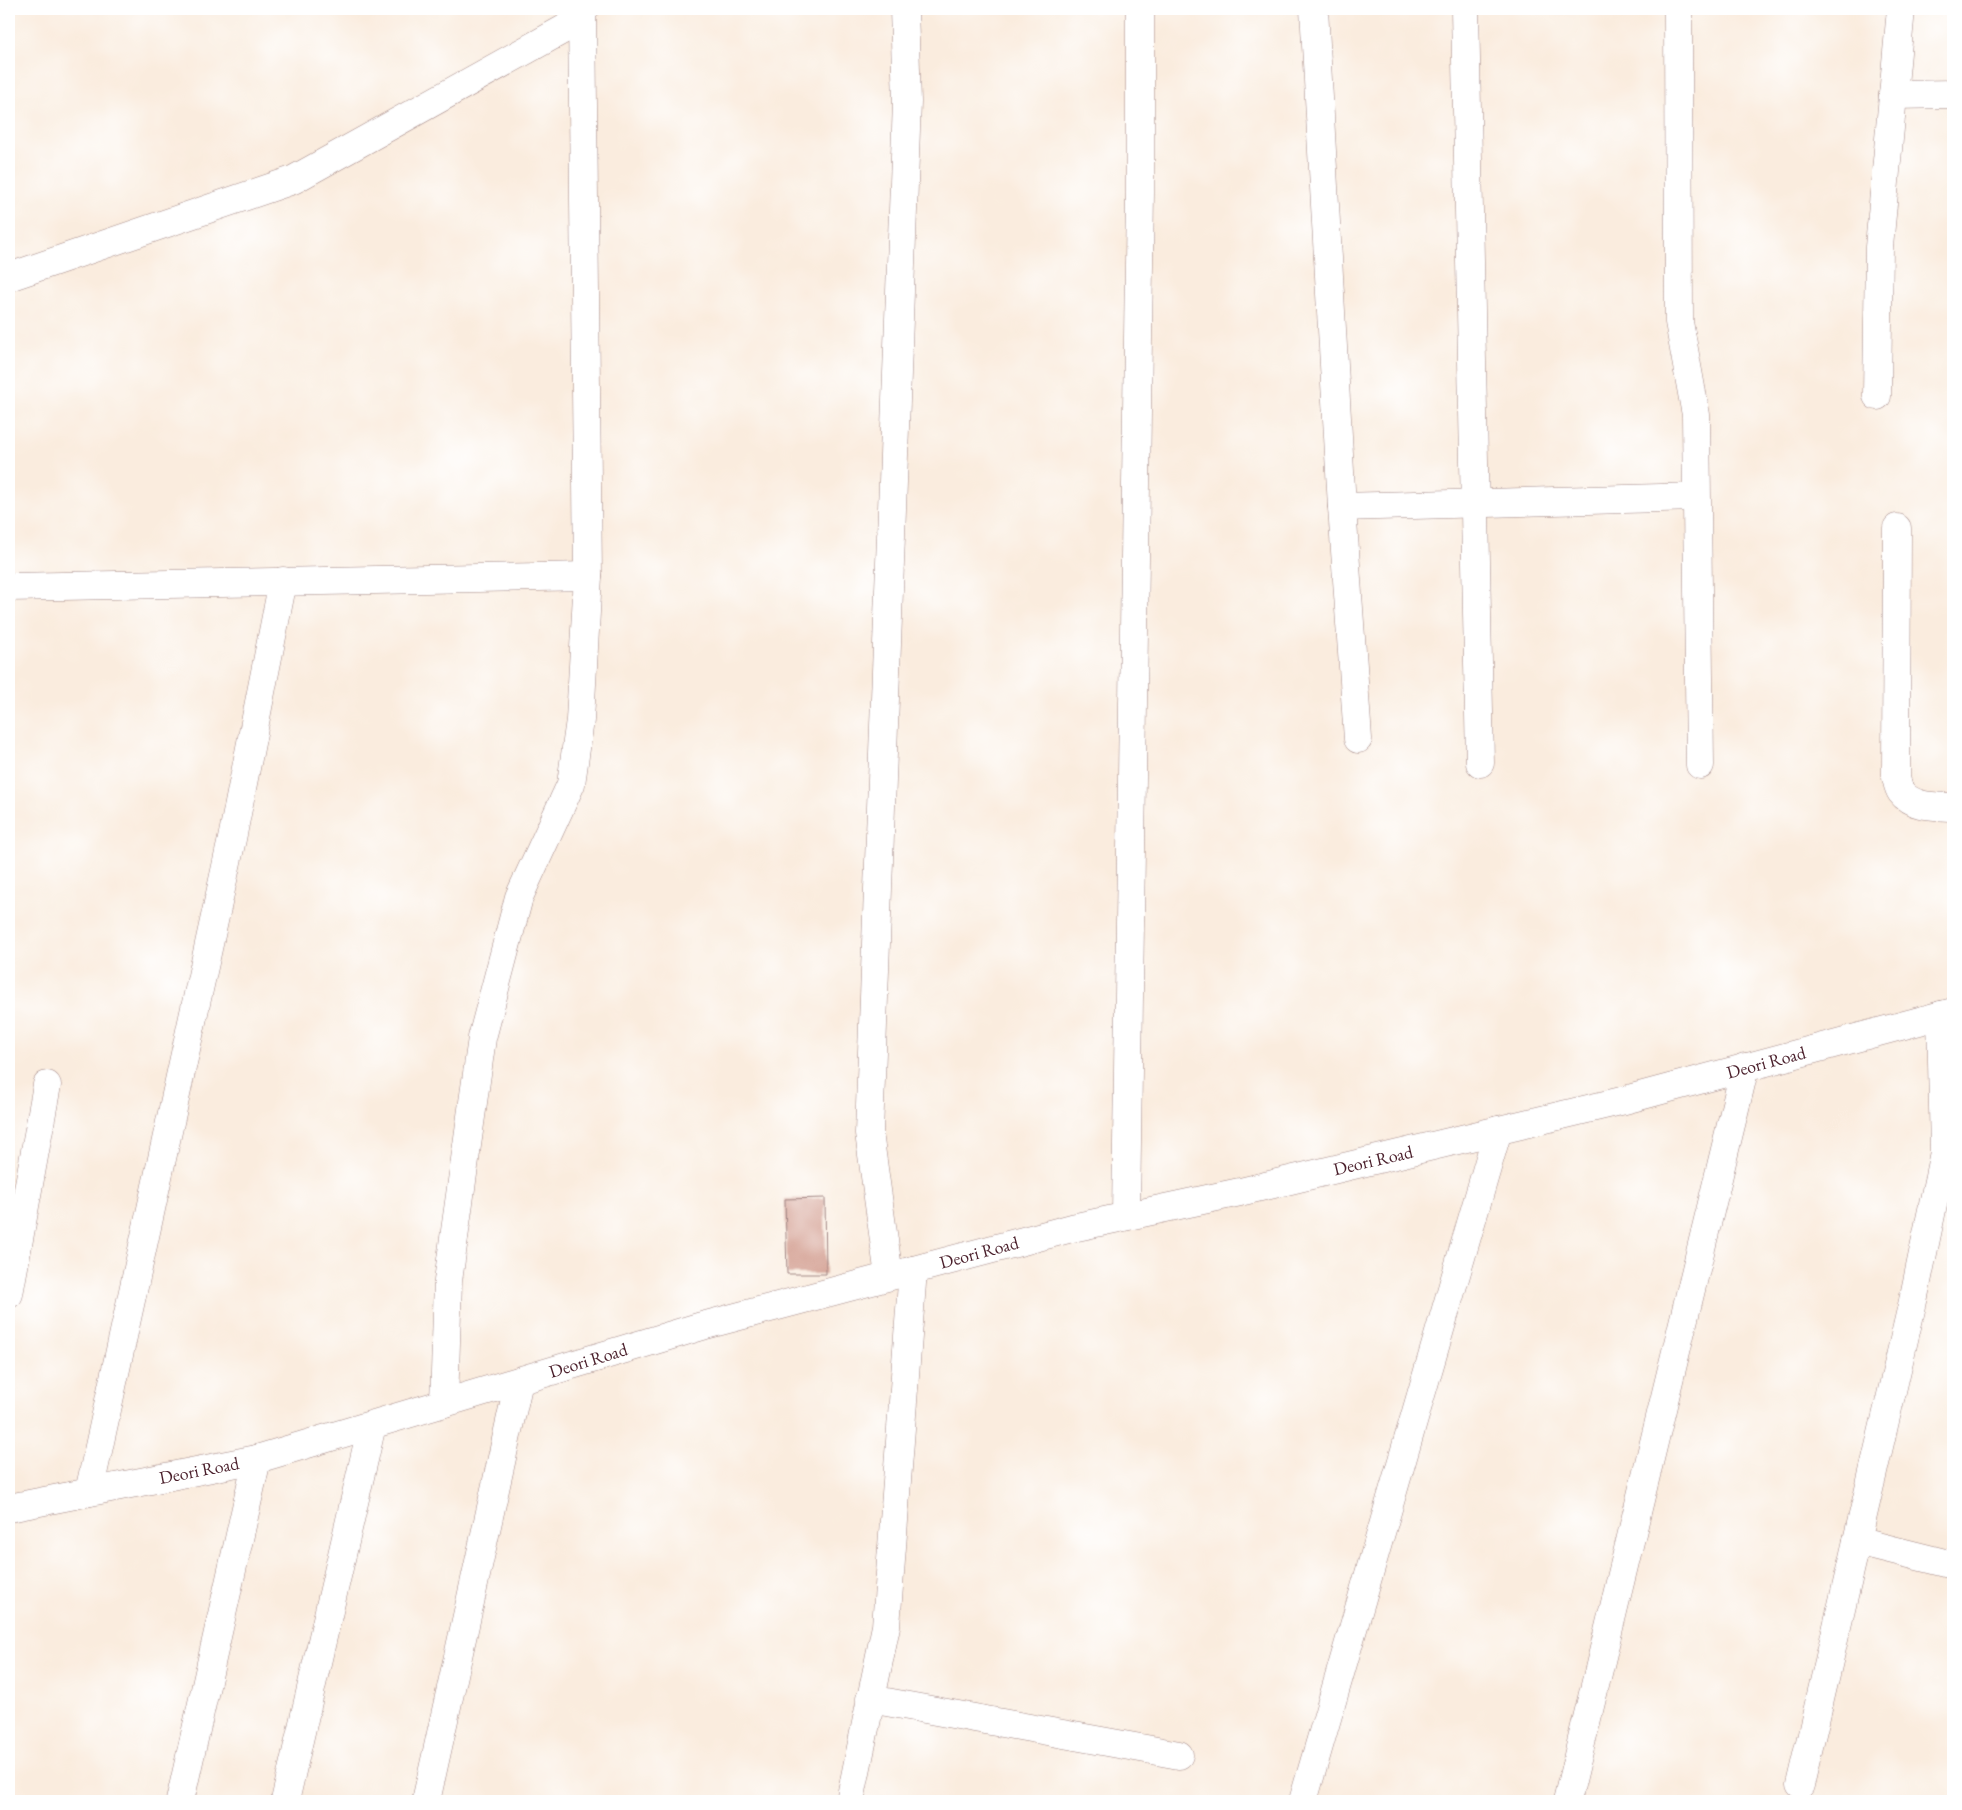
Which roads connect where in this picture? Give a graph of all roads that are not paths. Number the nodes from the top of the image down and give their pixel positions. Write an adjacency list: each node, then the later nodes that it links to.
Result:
1 (904, 9): 28 (street)
2 (1140, 9): 27 (street)
3 (1314, 9): 14 (street)
4 (1465, 9): 13 (street)
5 (1678, 9): 12 (street)
6 (1901, 9): 9 (street)
7 (583, 10): 10 (street); 16 (street)
8 (1953, 94): 9 (street)
9 (1893, 95): 11 (street)
10 (9, 277)
11 (1877, 396)
12 (1696, 497): 13 (street); 21 (street)
13 (1475, 503): 14 (street); 20 (street)
14 (1342, 508): 19 (street)
15 (1897, 528): 22 (street)
16 (588, 576): 17 (street); 31 (street)
17 (283, 582): 18 (street); 34 (street)
18 (9, 587)
19 (1358, 739)
20 (1480, 763)
21 (1700, 765)
22 (1953, 807)
23 (1947, 1013): 24 (street, Deori Road); 36 (street)
24 (1746, 1067): 26 (street, Deori Road); 46 (street)
25 (47, 1085): 29 (street)
26 (1498, 1130): 27 (street, Deori Road); 45 (street)
27 (1126, 1216): 28 (street, Deori Road)
28 (901, 1273): 30 (street, Deori Road); 38 (street)
29 (9, 1294)
30 (519, 1381): 31 (street, Deori Road); 43 (street)
31 (444, 1403): 32 (street, Deori Road)
32 (372, 1425): 33 (street, Deori Road); 42 (street)
33 (257, 1459): 34 (street, Deori Road); 41 (street)
34 (89, 1492): 35 (street, Deori Road)
35 (9, 1508)
36 (1857, 1541): 37 (street); 40 (street)
37 (1953, 1565)
38 (870, 1699): 39 (street); 44 (street)
39 (1179, 1755)
40 (1800, 1785)
41 (186, 1800)
42 (285, 1801)
43 (426, 1801)
44 (850, 1801)
45 (1303, 1801)
46 (1567, 1801)

